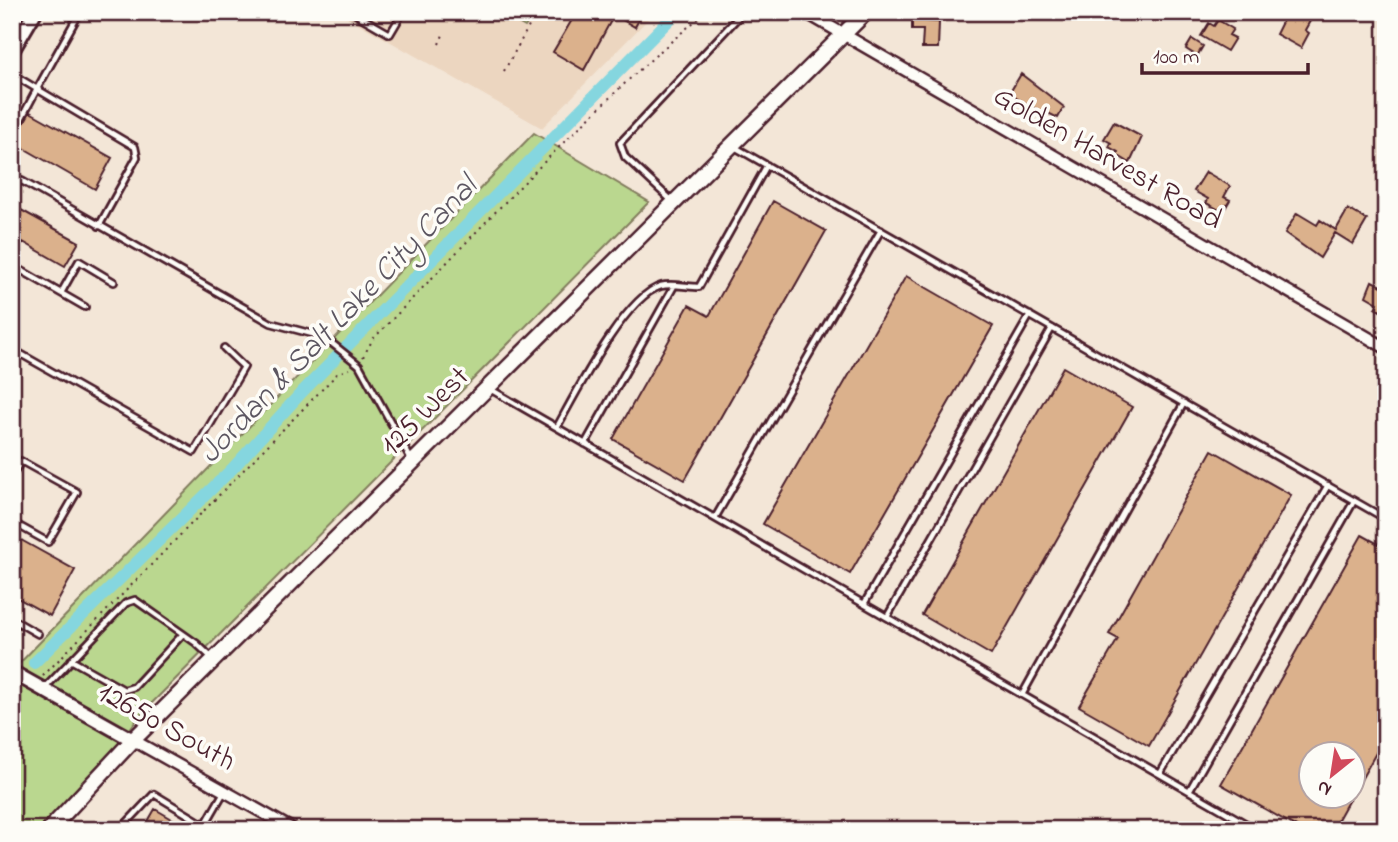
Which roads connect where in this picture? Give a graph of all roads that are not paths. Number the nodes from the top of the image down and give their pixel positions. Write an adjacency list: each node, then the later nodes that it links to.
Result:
1 (35, 12): 9 (street)
2 (80, 12): 11 (lane)
3 (352, 12): 4 (lane)
4 (403, 12)
5 (805, 12): 8 (street, Golden Harvest Road)
6 (866, 12): 8 (main road, 125 West)
7 (742, 14): 16 (lane)
8 (844, 35): 13 (main road, 125 West); 27 (street, Golden Harvest Road)
9 (12, 51)
10 (12, 74): 11 (lane)
11 (37, 89): 12 (lane); 17 (lane)
12 (12, 126)
13 (733, 145): 14 (lane); 16 (main road, 125 West)
14 (767, 165): 18 (lane); 21 (lane)
15 (12, 184): 17 (lane)
16 (674, 203): 29 (main road, 125 West)
17 (99, 226): 33 (lane)
18 (881, 230): 24 (lane); 37 (lane)
19 (12, 265): 22 (lane)
20 (114, 282): 22 (lane)
21 (674, 286): 31 (lane); 32 (lane)
22 (61, 293): 23 (lane)
23 (85, 307)
24 (1030, 315): 25 (lane); 40 (lane)
25 (1052, 328): 30 (lane); 41 (lane)
26 (224, 348): 28 (lane)
27 (1386, 348)
28 (12, 349)
29 (488, 388): 31 (lane); 33 (main road, 125 West)
30 (1184, 403): 35 (lane); 49 (lane)
31 (557, 428): 32 (lane)
32 (585, 444): 37 (lane)
33 (413, 462): 45 (main road, 125 West)
34 (12, 476): 39 (lane)
35 (1328, 485): 36 (lane); 51 (lane)
36 (1354, 501): 38 (lane); 52 (lane)
37 (715, 518): 40 (lane)
38 (1386, 519)
39 (12, 522)
40 (864, 604): 41 (lane)
41 (887, 617): 49 (lane)
42 (12, 619): 43 (lane)
43 (38, 634)
44 (183, 635): 45 (lane); 46 (lane); 46 (lane)
45 (214, 659): 50 (main road, 125 West)
46 (71, 660): 48 (lane)
47 (12, 672): 48 (street, 12650 South)
48 (39, 687): 50 (street, 12650 South)
49 (1022, 695): 51 (lane)
50 (133, 740): 53 (street, 12650 South); 55 (main road, 125 West)
51 (1160, 774): 52 (lane)
52 (1189, 790): 58 (lane)
53 (224, 792): 54 (lane); 57 (street, 12650 South)
54 (204, 827): 56 (lane)
55 (49, 830)
56 (120, 830)
57 (294, 830)
58 (1257, 830)

